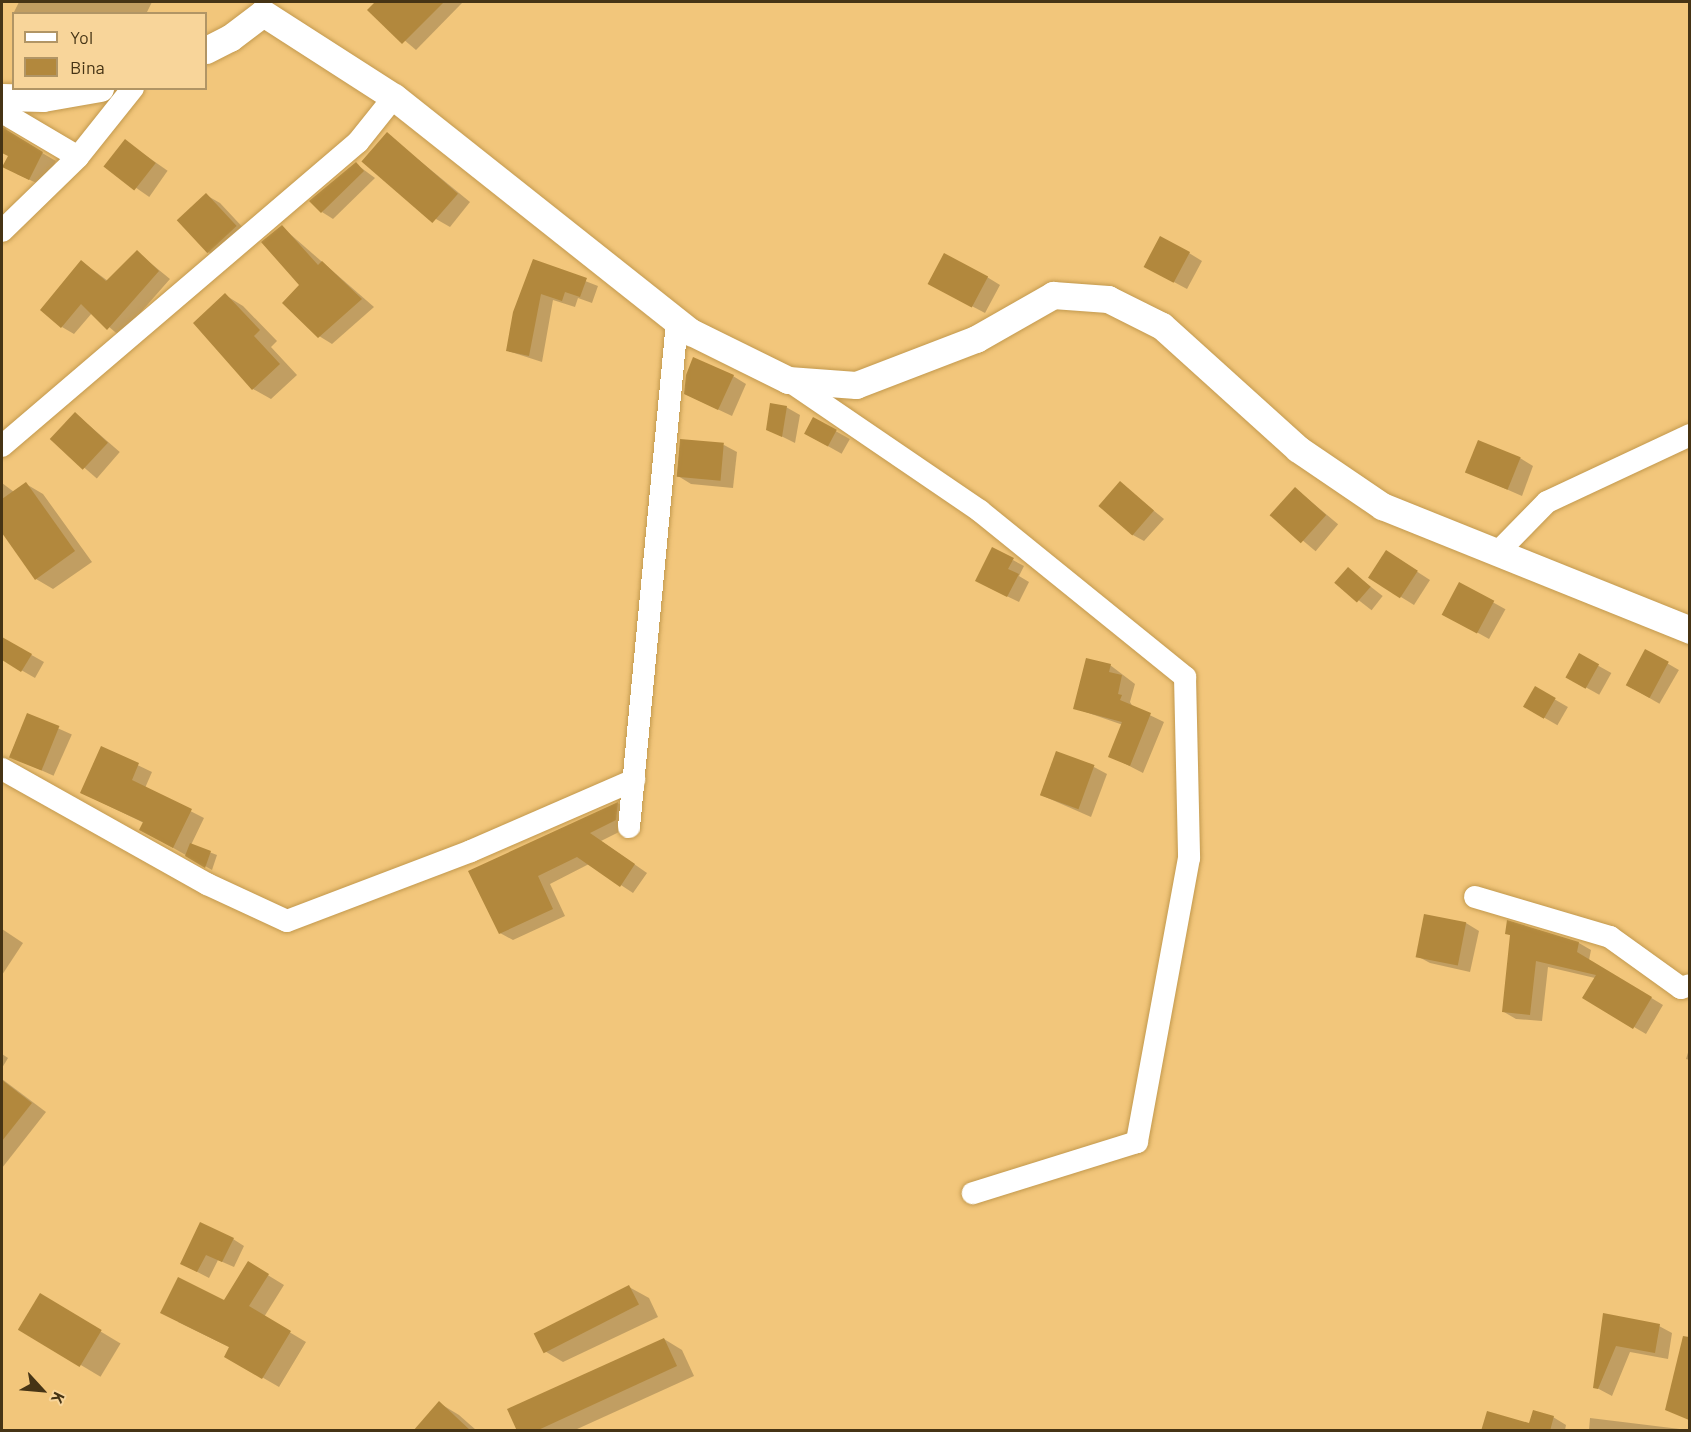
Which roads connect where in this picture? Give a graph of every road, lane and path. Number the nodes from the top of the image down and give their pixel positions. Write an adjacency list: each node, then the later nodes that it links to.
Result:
1 (266, 7): 2 (street); 6 (street)
2 (207, 50)
3 (89, 90): 5 (street)
4 (131, 90): 8 (street)
5 (2, 97)
6 (394, 97): 10 (street); 13 (street)
7 (2, 112): 8 (street)
8 (78, 158): 9 (street)
9 (2, 231)
10 (677, 322): 11 (street); 17 (street)
11 (788, 380): 14 (street); 21 (street)
12 (1689, 435): 14 (street)
13 (2, 447)
14 (1497, 553): 15 (street)
15 (1689, 630)
16 (2, 769): 17 (street)
17 (634, 780): 18 (street)
18 (629, 827)
19 (1475, 897): 20 (street)
20 (1689, 985)
21 (973, 1193)

